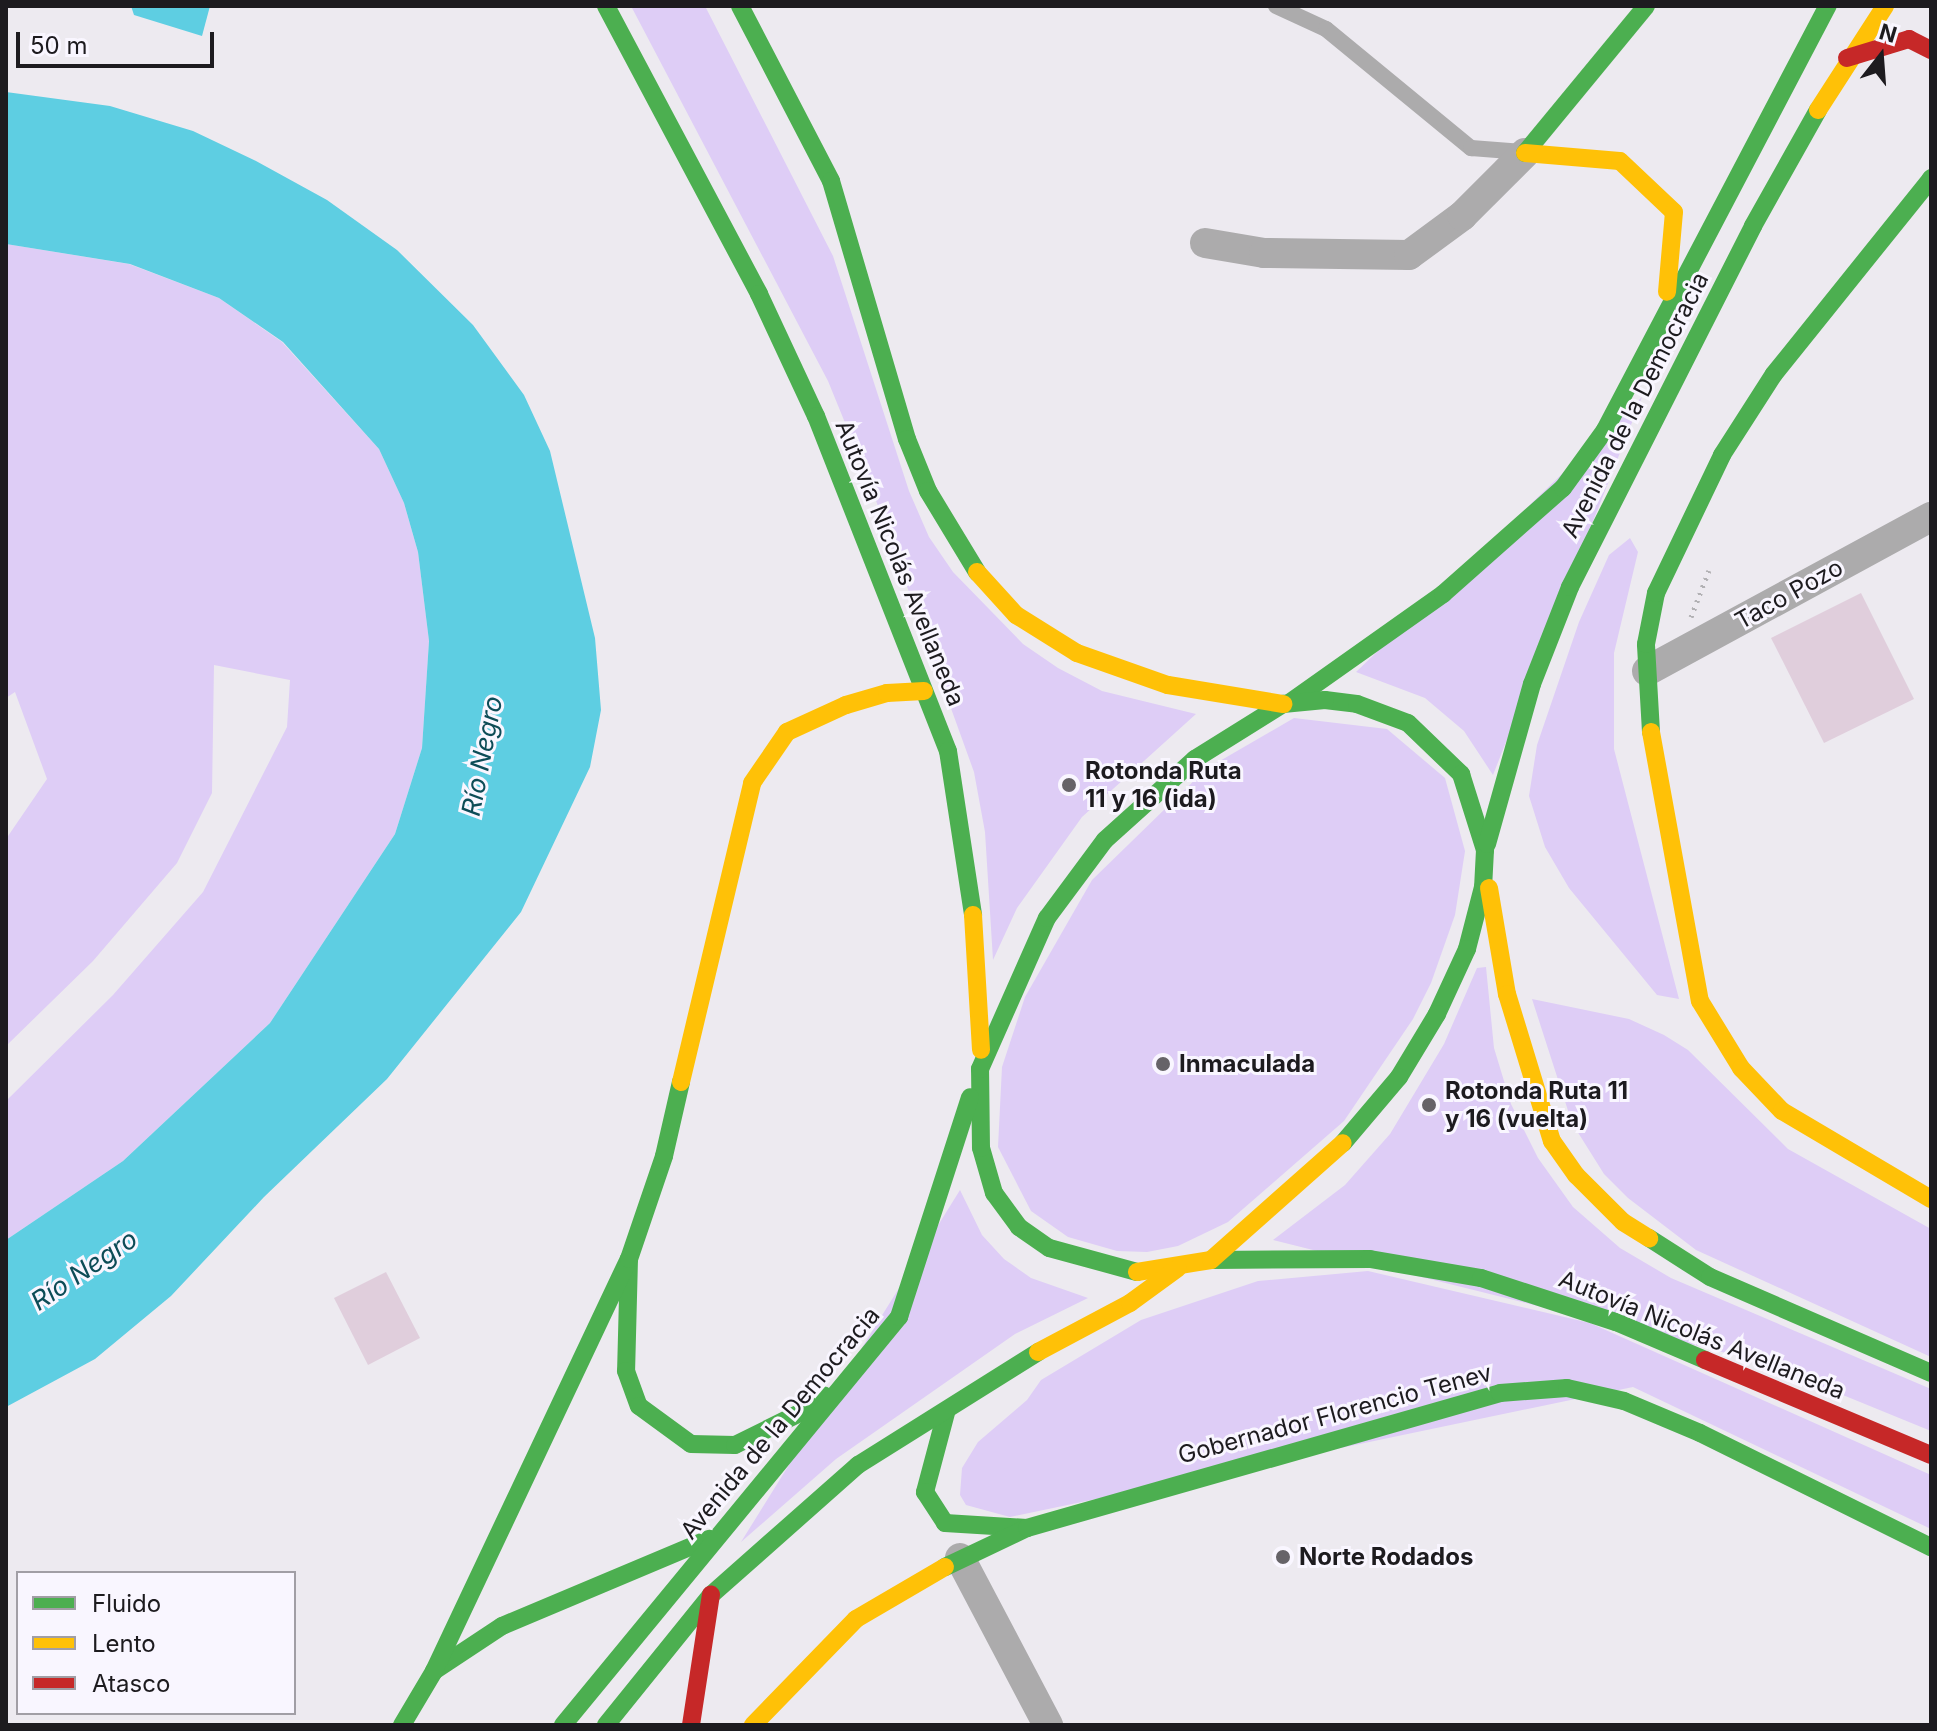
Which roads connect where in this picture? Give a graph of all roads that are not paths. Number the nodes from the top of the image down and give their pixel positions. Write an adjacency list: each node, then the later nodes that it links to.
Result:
1 (606, 6): 15 (main road, Autovía Nicolás Avellaneda)
2 (740, 6): 16 (main road)
3 (1276, 6): 9 (lane)
4 (1646, 6): 9 (main road)
5 (1828, 6): 12 (main road, Avenida de la Democracia)
6 (1885, 6): 8 (main road, Avenida de la Democracia)
7 (1931, 50): 8 (main road)
8 (1847, 58): 17 (main road, Avenida de la Democracia)
9 (1525, 153): 11 (street); 12 (main road)
10 (1931, 179): 14 (main road)
11 (1205, 243)
12 (1664, 318): 16 (main road, Avenida de la Democracia)
13 (1931, 517): 14 (street, Taco Pozo)
14 (1647, 671): 19 (main road)
15 (924, 691): 18 (main road, Autovía Nicolás Avellaneda); 20 (main road)
16 (1286, 704): 17 (main road); 18 (main road, Avenida de la Democracia)
17 (1485, 856): 21 (main road, Avenida de la Democracia); 24 (main road)
18 (981, 1064): 22 (main road, Autovía Nicolás Avellaneda); 23 (main road, Avenida de la Democracia)
19 (1931, 1199)
20 (629, 1259): 23 (main road); 32 (main road)
21 (1211, 1260): 22 (main road); 26 (main road, Autovía Nicolás Avellaneda)
22 (1178, 1268): 25 (main road)
23 (865, 1359): 28 (main road, Avenida de la Democracia)
24 (1931, 1373)
25 (946, 1413): 27 (main road); 31 (main road)
26 (1931, 1455)
27 (1027, 1528): 29 (main road, Gobernador Florencio Tenev); 30 (main road, Gobernador Florencio Tenev)
28 (718, 1535): 32 (main road); 34 (main road, Avenida de la Democracia)
29 (1931, 1547)
30 (960, 1558): 37 (main road, Gobernador Florencio Tenev); 38 (street)
31 (711, 1595): 35 (main road); 36 (main road)
32 (434, 1671): 33 (main road)
33 (402, 1725)
34 (563, 1725)
35 (606, 1725)
36 (691, 1725)
37 (753, 1725)
38 (1048, 1725)

